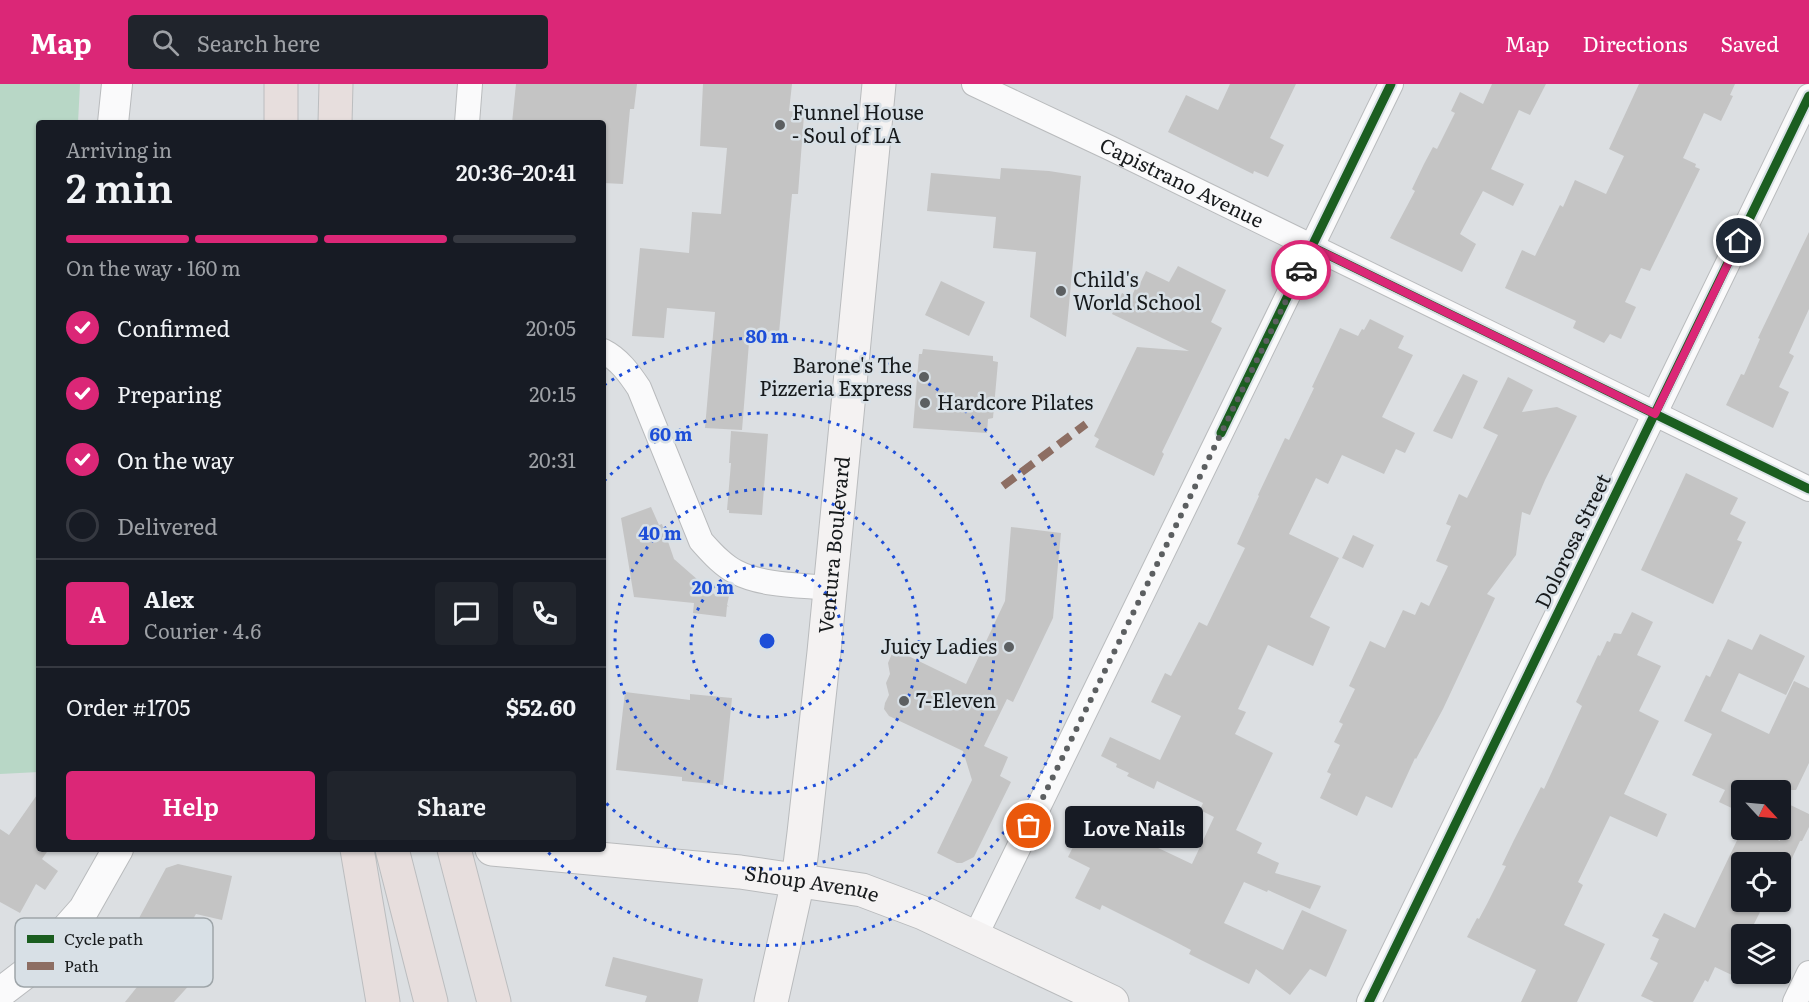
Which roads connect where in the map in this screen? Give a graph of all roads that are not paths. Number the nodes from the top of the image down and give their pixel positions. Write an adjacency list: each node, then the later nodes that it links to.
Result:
1 (117, 84): 9 (street)
2 (281, 84): 10 (highway)
3 (336, 84): 11 (highway)
4 (470, 84): 12 (street)
5 (879, 84): 17 (main road, Ventura Boulevard)
6 (974, 84): 13 (street, Capistrano Avenue)
7 (1391, 84): 13 (street)
8 (1809, 96): 15 (street, Dolorosa Street)
9 (113, 120)
10 (280, 120)
11 (335, 120)
12 (467, 120)
13 (1312, 247): 15 (street, Capistrano Avenue); 25 (street)
14 (606, 353): 17 (street)
15 (1655, 414): 16 (street, Capistrano Avenue); 34 (street, Dolorosa Street)
16 (1809, 489)
17 (830, 588): 23 (main road, Ventura Boulevard)
18 (116, 852): 24 (street)
19 (393, 852): 30 (highway)
20 (455, 852): 31 (highway)
21 (524, 852): 23 (main road, Shoup Avenue)
22 (359, 861): 29 (highway)
23 (798, 881): 25 (main road, Shoup Avenue); 32 (main road, Ventura Boulevard)
24 (76, 918)
25 (975, 937): 33 (main road, Shoup Avenue)
26 (1809, 973): 35 (street)
27 (15, 982): 28 (street)
28 (0, 993)
29 (383, 1002)
30 (431, 1002)
31 (494, 1002)
32 (771, 1002)
33 (1112, 1002)
34 (1369, 1002)
35 (1795, 1002)

